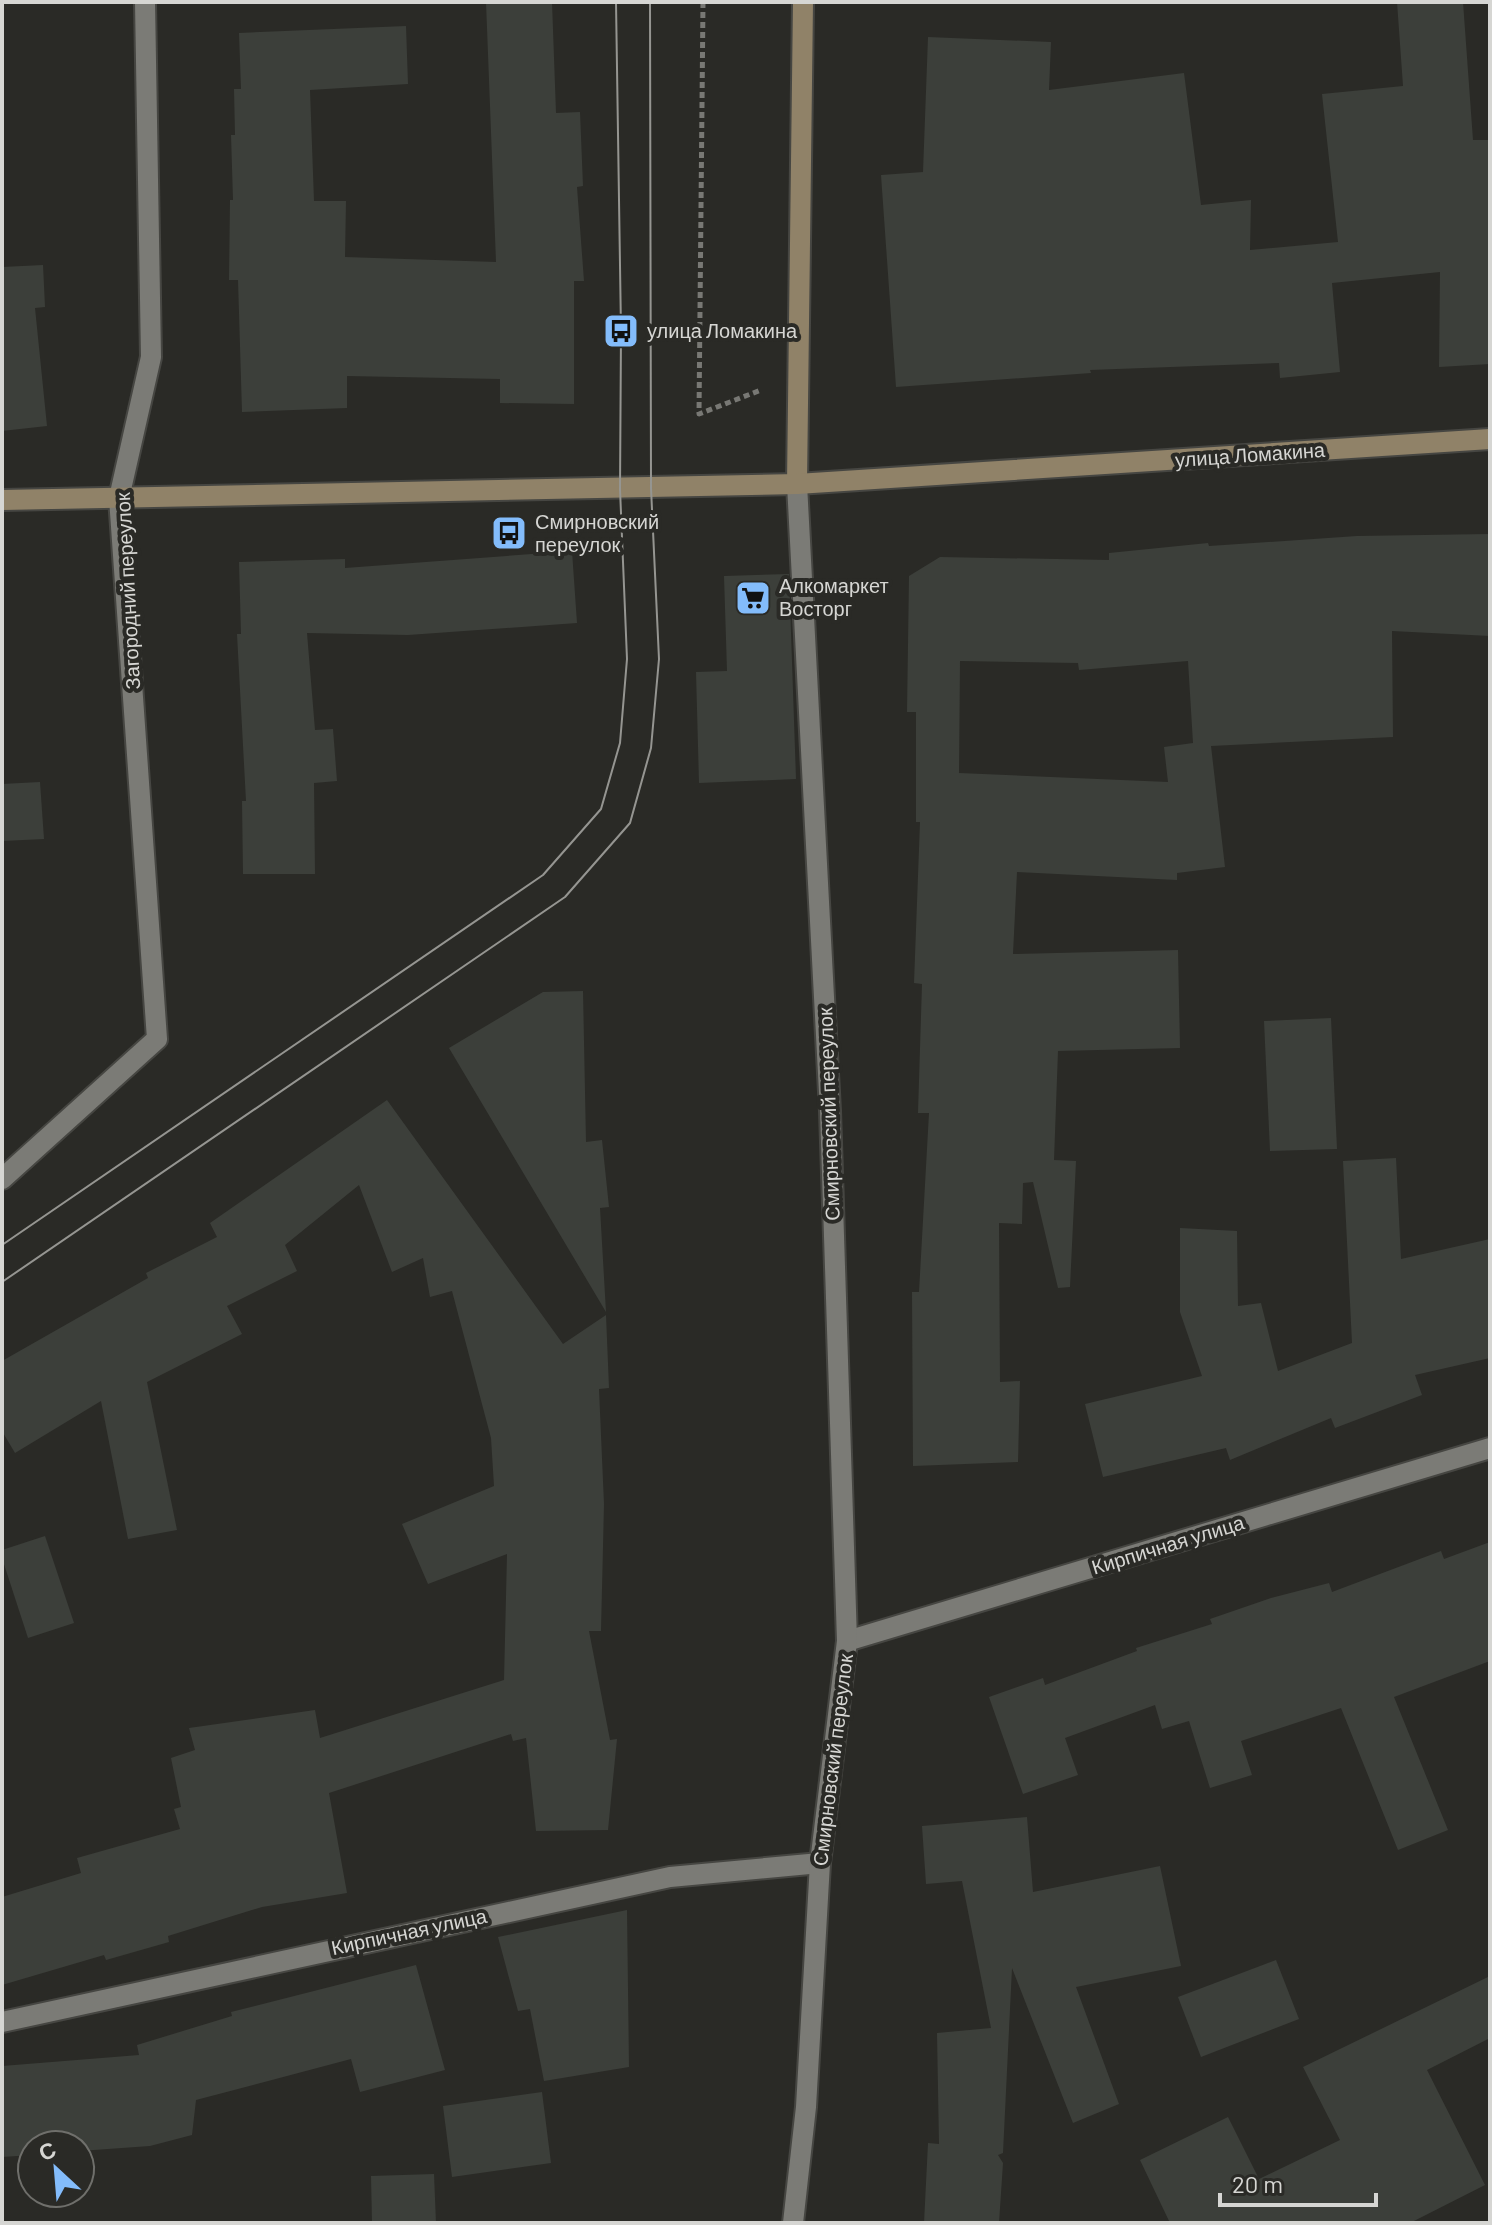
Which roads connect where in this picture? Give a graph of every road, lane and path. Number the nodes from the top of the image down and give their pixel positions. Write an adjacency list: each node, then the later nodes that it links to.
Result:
1 (145, 2): 7 (street, Загородний переулок)
2 (703, 2): 4 (path)
3 (803, 2): 4 (main road, Смирновский переулок)
4 (799, 375): 6 (main road, Смирновский переулок)
5 (1490, 439): 6 (main road, улица Ломакина)
6 (797, 484): 7 (main road, улица Ломакина); 11 (street, Смирновский переулок)
7 (119, 498): 8 (main road, улица Ломакина); 9 (street, Загородний переулок)
8 (2, 500)
9 (2, 1179)
10 (1490, 1448): 11 (street, Кирпичная улица)
11 (847, 1641): 12 (street, Смирновский переулок)
12 (820, 1863): 13 (street, Кирпичная улица); 14 (street, Смирновский переулок)
13 (2, 2022)
14 (793, 2223)

